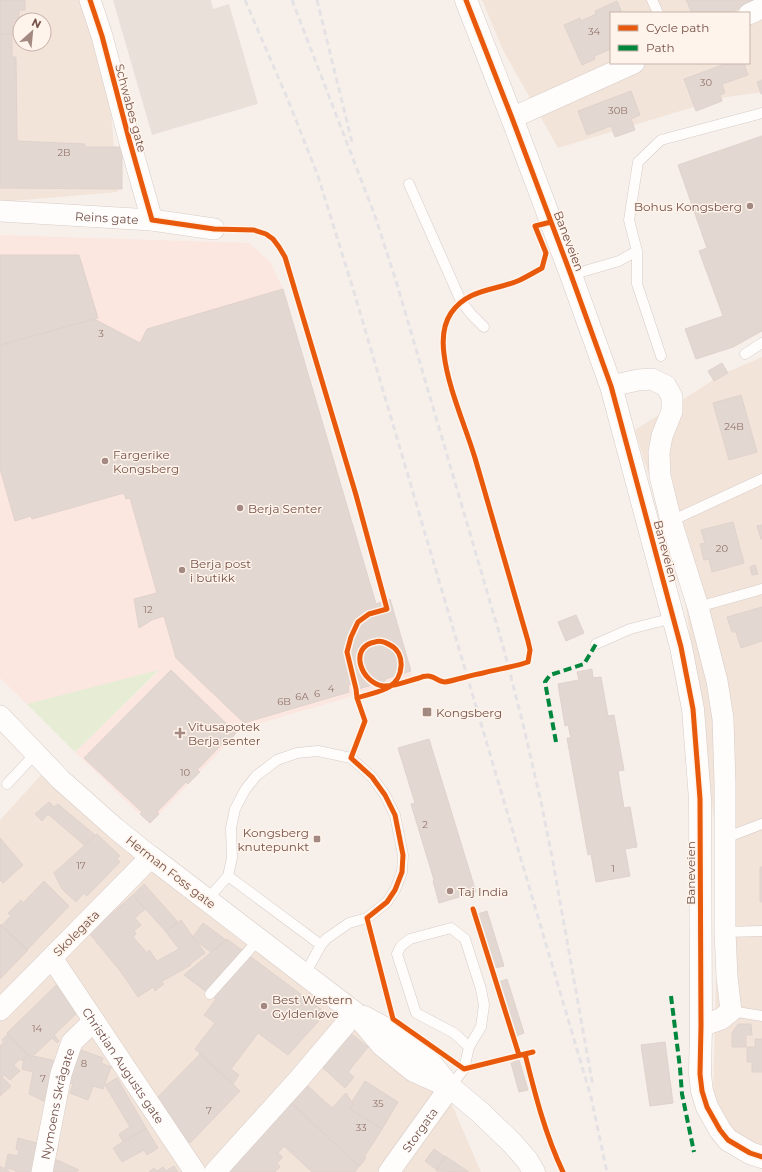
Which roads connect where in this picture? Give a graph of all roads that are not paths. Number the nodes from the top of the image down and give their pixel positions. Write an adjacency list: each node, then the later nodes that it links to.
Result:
1 (90, 0): 12 (street, Schwabes gate)
2 (466, 0): 9 (main road, Baneveien)
3 (652, 0): 5 (lane)
4 (762, 8): 6 (street)
5 (658, 12)
6 (750, 14)
7 (632, 64): 9 (street)
8 (762, 113): 14 (lane)
9 (512, 118): 15 (main road, Baneveien)
10 (409, 184): 16 (lane)
11 (0, 211): 12 (street, Reins gate)
12 (152, 220): 13 (street, Reins gate)
13 (214, 229)
14 (637, 251): 15 (lane); 19 (lane)
15 (572, 275): 20 (main road, Baneveien)
16 (484, 327)
17 (762, 343): 18 (lane)
18 (745, 354)
19 (661, 356)
20 (611, 386): 22 (street, Baneveien); 25 (main road, Baneveien)
21 (762, 479): 22 (lane)
22 (672, 521): 24 (street, Baneveien)
23 (762, 589): 24 (lane)
24 (698, 607): 31 (street, Baneveien)
25 (674, 618): 26 (lane); 47 (main road, Baneveien)
26 (596, 644)
27 (0, 716): 28 (street, Herman Foss gate)
28 (36, 753): 29 (lane); 32 (street, Herman Foss gate)
29 (7, 784)
30 (762, 824): 31 (lane)
31 (725, 838): 36 (street, Baneveien)
32 (151, 857): 34 (main road, Herman Foss gate); 39 (street, Skolegata)
33 (228, 876): 34 (lane); 38 (lane); 38 (lane)
34 (207, 900): 37 (main road, Herman Foss gate)
35 (762, 931): 36 (lane)
36 (725, 932): 43 (street, Baneveien)
37 (259, 939): 40 (main road, Herman Foss gate); 41 (lane)
38 (321, 945): 40 (lane)
39 (52, 958): 42 (street, Skolegata); 46 (street, Christian Augusts gate)
40 (305, 974): 44 (main road, Herman Foss gate)
41 (210, 994)
42 (0, 1010)
43 (731, 1011): 45 (lane); 47 (street)
44 (355, 1013): 49 (main road, Herman Foss gate); 53 (street)
45 (762, 1016)
46 (94, 1021): 51 (street, Nymoens Skrågate); 52 (street, Christian Augusts gate)
47 (701, 1026): 50 (main road, Baneveien)
48 (470, 1047): 48 (lane); 49 (lane)
49 (450, 1087): 54 (street, Storgata); 55 (main road, Herman Foss gate)
50 (762, 1157)
51 (42, 1172)
52 (196, 1172)
53 (215, 1172)
54 (389, 1172)
55 (534, 1172)

